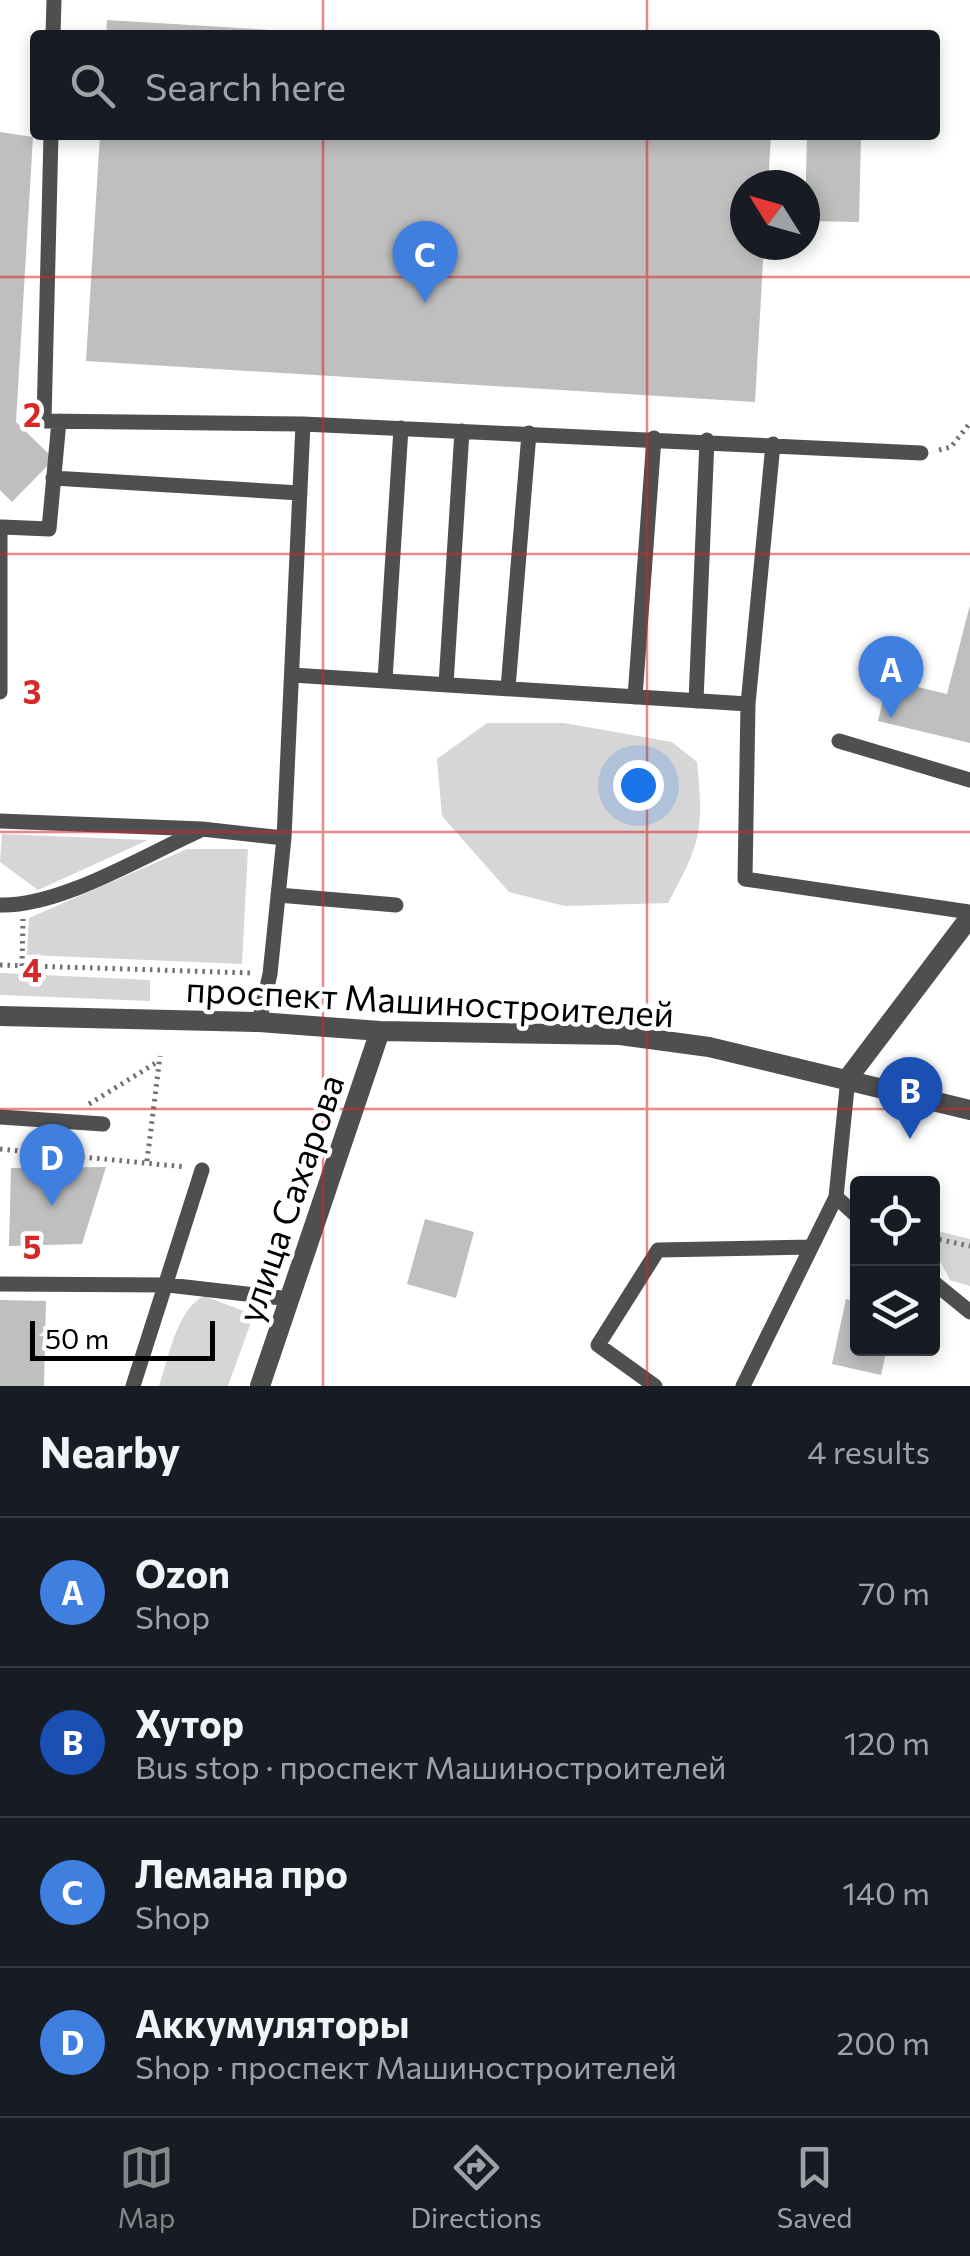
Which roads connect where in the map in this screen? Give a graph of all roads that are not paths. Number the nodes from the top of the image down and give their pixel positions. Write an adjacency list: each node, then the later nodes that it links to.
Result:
1 (54, 0): 2 (lane)
2 (53, 30)
3 (51, 140): 4 (lane)
4 (59, 421): 5 (lane); 13 (lane)
5 (303, 424): 6 (lane); 14 (lane)
6 (402, 428): 7 (lane); 17 (lane)
7 (462, 430): 8 (lane); 18 (lane)
8 (529, 433): 9 (lane); 19 (lane)
9 (654, 438): 10 (lane); 21 (lane)
10 (707, 440): 11 (lane); 22 (lane)
11 (772, 444): 12 (lane); 23 (lane)
12 (921, 453)
13 (52, 478): 14 (lane); 15 (lane)
14 (300, 493): 16 (lane)
15 (1, 527): 20 (lane)
16 (292, 674): 17 (lane); 28 (lane)
17 (386, 680): 18 (lane)
18 (446, 684): 19 (lane)
19 (508, 688): 21 (lane)
20 (0, 692)
21 (635, 697): 22 (lane)
22 (696, 700): 23 (lane)
23 (748, 704): 32 (lane)
24 (839, 741): 25 (lane)
25 (970, 780)
26 (0, 821): 27 (lane)
27 (202, 830): 28 (lane); 30 (lane)
28 (284, 838): 29 (lane)
29 (278, 896): 31 (lane); 34 (lane)
30 (0, 904)
31 (396, 905)
32 (970, 914): 36 (street)
33 (0, 1016): 34 (street, проспект Машиностроителей)
34 (258, 1022): 35 (street, проспект Машиностроителей)
35 (380, 1031): 36 (street, проспект Машиностроителей); 47 (street, улица Сахарова)
36 (848, 1078): 37 (street, проспект Машиностроителей); 41 (lane)
37 (970, 1110)
38 (0, 1117): 39 (lane)
39 (104, 1124)
40 (202, 1170): 45 (lane)
41 (836, 1196): 42 (lane); 43 (lane)
42 (850, 1209)
43 (811, 1247): 51 (lane); 52 (lane)
44 (0, 1284): 45 (lane)
45 (168, 1285): 47 (lane); 49 (lane)
46 (940, 1288): 48 (lane)
47 (290, 1299): 50 (street, улица Сахарова)
48 (970, 1312)
49 (133, 1386)
50 (260, 1386)
51 (656, 1386)
52 (742, 1386)

